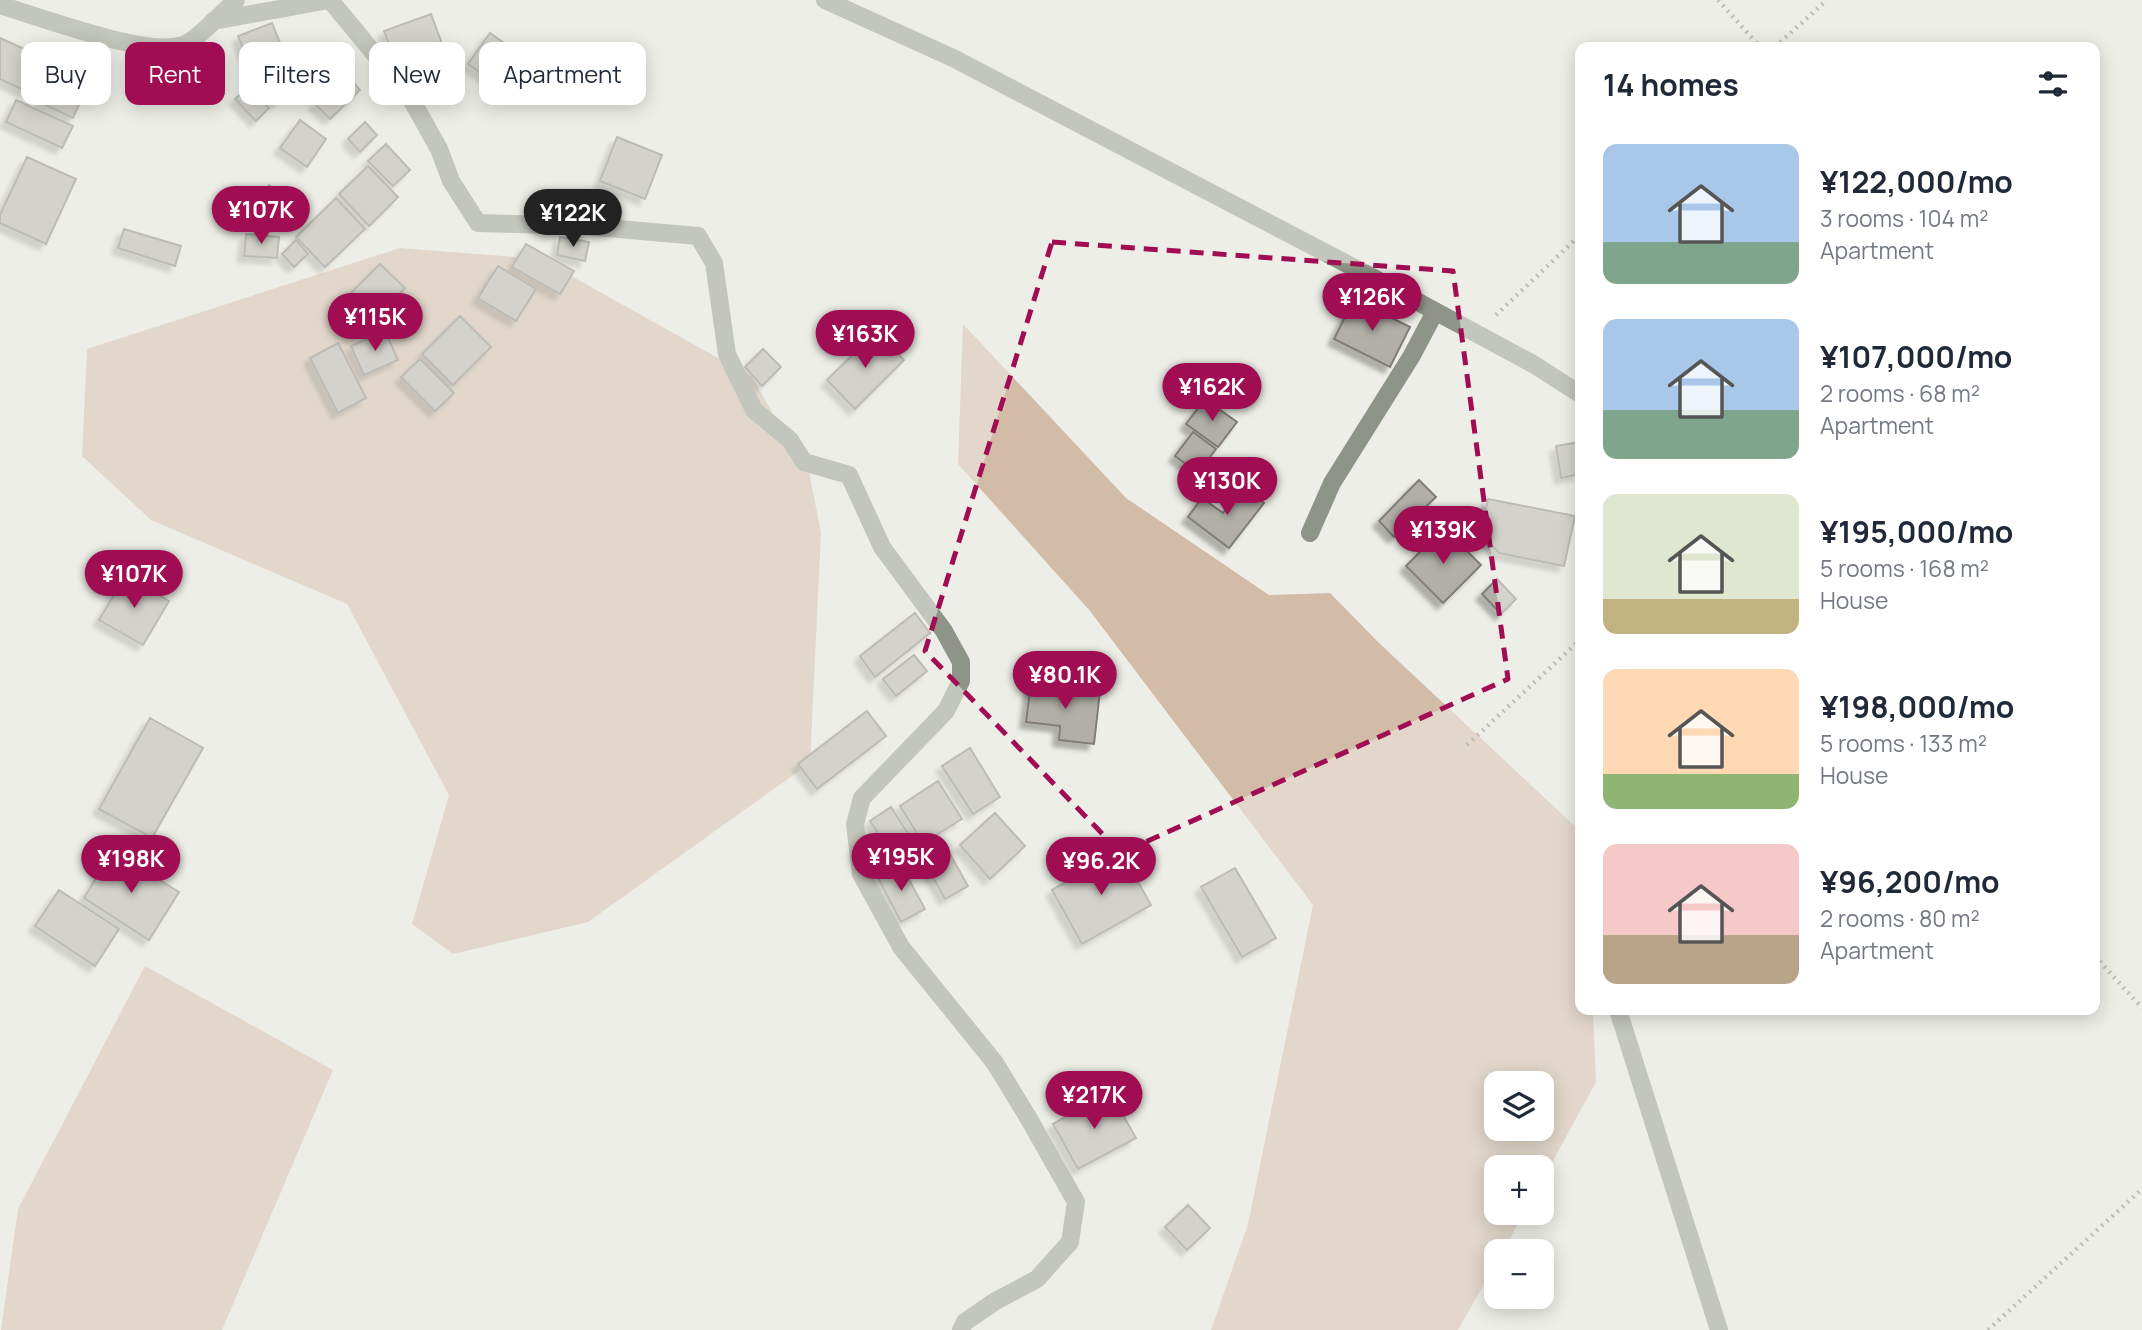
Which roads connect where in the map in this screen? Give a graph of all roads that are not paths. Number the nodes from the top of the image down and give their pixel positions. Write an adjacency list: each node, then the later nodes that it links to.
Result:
1 (236, 0): 5 (street)
2 (329, 0): 5 (street); 10 (street)
3 (825, 0): 6 (street)
4 (0, 5): 5 (street)
5 (213, 21)
6 (1435, 312): 7 (street); 8 (street)
7 (1575, 391)
8 (1310, 533)
9 (1620, 1015): 11 (street)
10 (961, 1330)
11 (1719, 1330)

